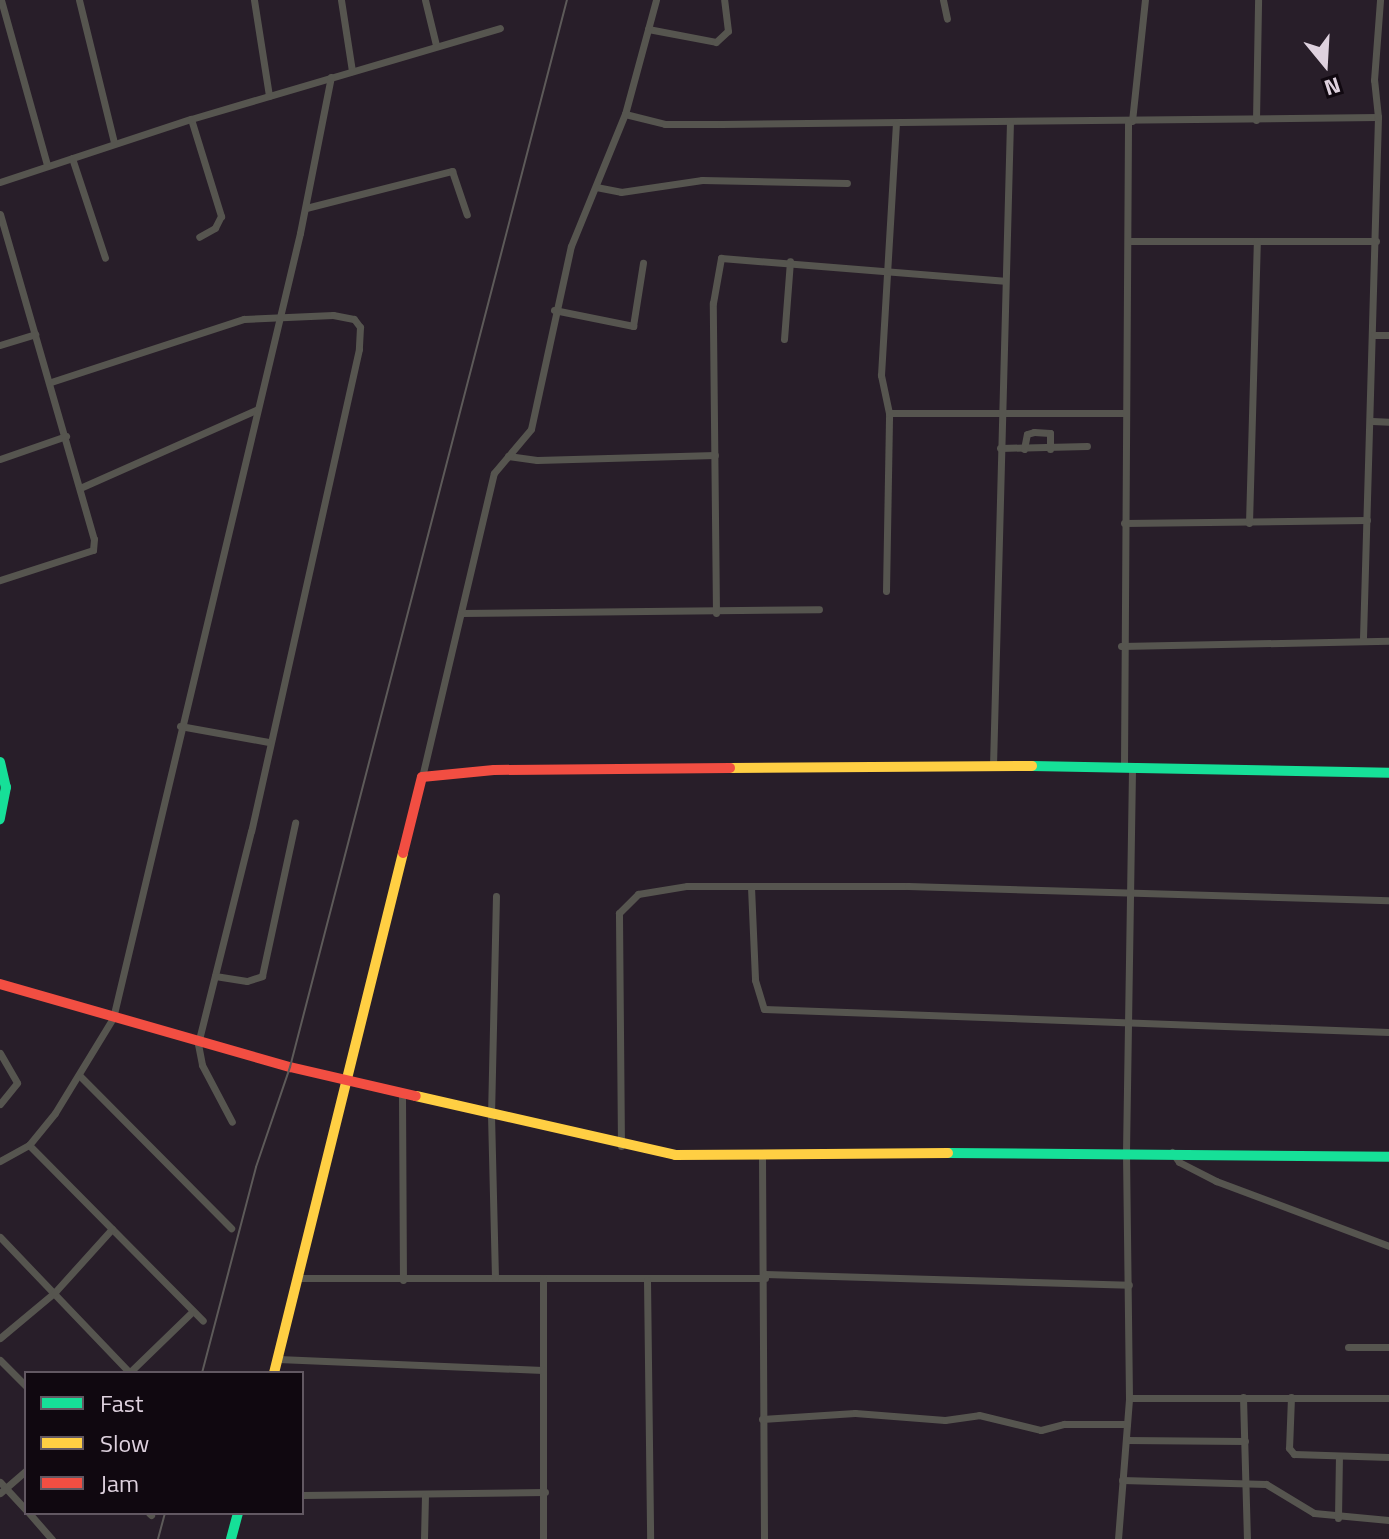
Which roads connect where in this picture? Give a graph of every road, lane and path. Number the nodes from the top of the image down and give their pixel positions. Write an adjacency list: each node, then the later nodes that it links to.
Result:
1 (1, 0): 28 (street)
2 (79, 0): 26 (street)
3 (254, 0): 18 (street)
4 (341, 0): 16 (street)
5 (425, 0): 15 (street)
6 (656, 0): 14 (street)
7 (724, 0): 14 (street)
8 (943, 0): 12 (street)
9 (1145, 0): 24 (street)
10 (1258, 0): 22 (street)
11 (1380, 0): 20 (street)
12 (947, 19)
13 (500, 28): 15 (street)
14 (648, 29): 19 (street)
15 (436, 45): 16 (street)
16 (352, 71): 17 (street)
17 (331, 77): 18 (street); 32 (street)
18 (269, 96): 21 (street)
19 (625, 114): 25 (street); 31 (street)
20 (1378, 117): 22 (street); 38 (street)
21 (191, 119): 26 (street); 35 (street)
22 (1256, 120): 24 (street)
23 (1010, 121): 24 (street); 25 (street); 43 (street)
24 (1130, 121): 36 (street)
25 (896, 124): 42 (street)
26 (114, 143): 27 (street)
27 (72, 158): 28 (street); 39 (street)
28 (47, 165): 29 (street)
29 (0, 182)
30 (847, 183): 31 (street)
31 (596, 187): 44 (street)
32 (306, 208): 33 (street); 45 (street)
33 (467, 215)
34 (1, 220): 46 (street)
35 (199, 237)
36 (1128, 241): 37 (street); 55 (street)
37 (1257, 241): 38 (street); 69 (street)
38 (1376, 241): 47 (street)
39 (105, 258)
40 (790, 261): 42 (street); 49 (street); 63 (street)
41 (643, 263): 44 (street)
42 (888, 269): 43 (street); 54 (street)
43 (1004, 281): 53 (street)
44 (554, 310): 64 (street)
45 (279, 317): 51 (street); 52 (street); 79 (street)
46 (35, 334): 50 (street); 51 (street)
47 (1374, 335): 48 (street); 56 (street)
48 (1389, 335)
49 (784, 339)
50 (0, 345)
51 (51, 382): 58 (street)
52 (256, 410): 66 (street); 78 (street)
53 (1002, 412): 54 (street); 55 (street); 60 (street)
54 (889, 413): 71 (street)
55 (1125, 413): 68 (street)
56 (1372, 421): 57 (street); 67 (street)
57 (1389, 422)
58 (66, 436): 65 (street); 66 (street)
59 (1087, 446): 62 (street)
60 (1000, 448): 61 (street); 81 (street)
61 (1024, 449): 62 (street); 62 (street)
62 (1050, 449)
63 (715, 455): 64 (street); 74 (street)
64 (508, 456): 73 (street)
65 (0, 459)
66 (80, 488): 70 (street)
67 (1367, 520): 69 (street); 75 (street)
68 (1124, 523): 69 (street); 77 (street)
69 (1249, 523)
70 (0, 580)
71 (886, 591)
72 (819, 609): 74 (street)
73 (461, 613): 74 (street); 84 (street)
74 (716, 613)
75 (1363, 638): 76 (street); 77 (street)
76 (1389, 641)
77 (1121, 646): 82 (street)
78 (180, 726): 79 (street); 93 (street)
79 (269, 742): 91 (street)
80 (0, 762): 85 (street)
81 (993, 766): 82 (street); 84 (street)
82 (1128, 766): 83 (street); 88 (street)
83 (1389, 773)
84 (422, 777): 99 (street)
85 (0, 819)
86 (295, 823): 91 (street)
87 (751, 887): 88 (street); 94 (street); 105 (street)
88 (1130, 895): 90 (street); 94 (street)
89 (496, 896): 102 (street)
90 (1389, 900)
91 (215, 976): 96 (street)
92 (0, 984): 93 (street)
93 (113, 1018): 96 (street); 98 (street)
94 (1128, 1026): 95 (street); 106 (street)
95 (1389, 1032)
96 (198, 1044): 99 (street); 103 (street)
97 (0, 1053): 101 (street)
98 (79, 1075): 104 (street); 111 (street)
99 (348, 1082): 100 (street); 116 (street)
100 (402, 1095): 102 (street); 119 (street)
101 (0, 1104)
102 (491, 1116): 105 (street); 117 (street)
103 (232, 1122)
104 (29, 1145): 110 (street); 112 (street)
105 (621, 1146): 108 (street)
106 (1126, 1152): 107 (street); 108 (street); 121 (street)
107 (1172, 1152): 109 (street); 114 (street)
108 (762, 1156): 115 (street)
109 (1389, 1157)
110 (0, 1161)
111 (231, 1228)
112 (112, 1229): 122 (street); 123 (street)
113 (0, 1237): 122 (street)
114 (1389, 1246)
115 (765, 1276): 120 (street); 121 (street); 139 (street)
116 (299, 1278): 119 (street); 128 (street)
117 (495, 1278): 118 (street); 119 (street)
118 (543, 1278): 120 (street); 130 (street)
119 (403, 1280)
120 (647, 1280): 163 (street)
121 (1129, 1285): 137 (street)
122 (55, 1292): 125 (street); 131 (street)
123 (193, 1311): 124 (street); 132 (street)
124 (203, 1321)
125 (0, 1338)
126 (1348, 1347): 127 (street)
127 (1389, 1347)
128 (278, 1359): 130 (street); 133 (street)
129 (0, 1360): 134 (street)
130 (543, 1370): 151 (street)
131 (127, 1371)
132 (131, 1371)
133 (275, 1371)
134 (24, 1384)
135 (1243, 1397): 136 (street); 137 (street); 144 (street)
136 (1291, 1397): 138 (street); 145 (street)
137 (1129, 1398): 142 (street)
138 (1389, 1398)
139 (763, 1408): 140 (street); 141 (street)
140 (782, 1418): 141 (street); 142 (street)
141 (762, 1419): 164 (street)
142 (1127, 1424): 143 (street)
143 (1126, 1440): 144 (street); 148 (street)
144 (1245, 1441): 149 (street)
145 (1339, 1457): 146 (street); 157 (street)
146 (1389, 1457)
147 (24, 1472): 150 (street)
148 (1122, 1480): 149 (street); 165 (street)
149 (1247, 1482): 157 (street); 166 (street)
150 (2, 1488): 154 (street)
151 (545, 1492): 153 (street); 162 (street)
152 (304, 1495): 153 (street)
153 (425, 1496): 161 (street)
154 (24, 1509)
155 (30, 1515): 159 (street)
156 (237, 1515): 160 (street)
157 (1338, 1518): 158 (street)
158 (1389, 1520)
159 (52, 1539)
160 (231, 1539)
161 (424, 1539)
162 (543, 1539)
163 (650, 1539)
164 (764, 1539)
165 (1118, 1539)
166 (1247, 1539)

